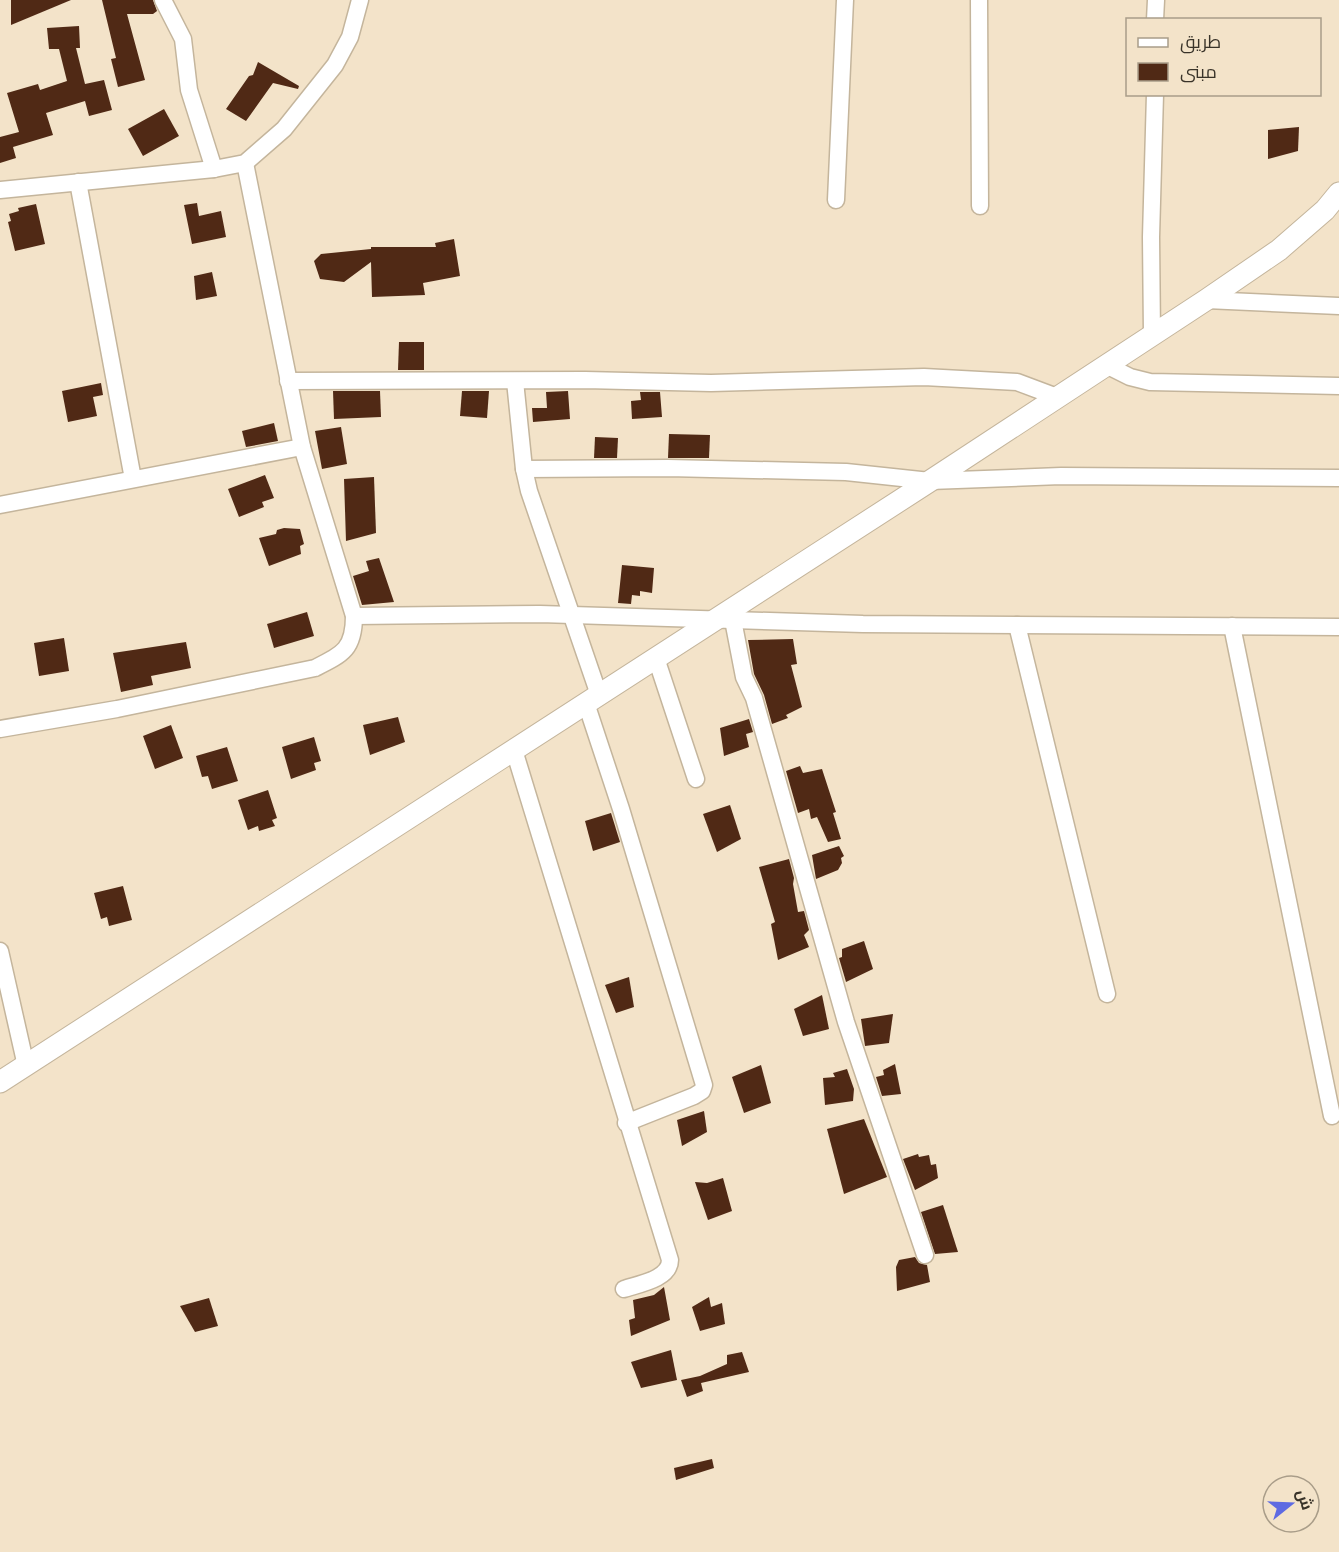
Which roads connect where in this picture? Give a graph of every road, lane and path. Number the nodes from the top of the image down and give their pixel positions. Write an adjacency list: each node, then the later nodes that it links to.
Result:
1 (163, 0): 9 (street)
2 (360, 0): 8 (street)
3 (845, 0): 13 (street)
4 (979, 0): 14 (street)
5 (1156, 0): 6 (street)
6 (1155, 18)
7 (1155, 96): 17 (street)
8 (245, 163): 9 (street); 19 (street)
9 (214, 169): 10 (street)
10 (78, 182): 11 (street); 26 (street)
11 (0, 190)
12 (1338, 195): 15 (street)
13 (837, 200)
14 (980, 206)
15 (1206, 300): 16 (street); 17 (street)
16 (1339, 306)
17 (1152, 335): 18 (street)
18 (1106, 365): 21 (street); 22 (street)
19 (288, 381): 20 (street); 23 (street)
20 (514, 381): 22 (street); 24 (street)
21 (1339, 386)
22 (1057, 397): 27 (street)
23 (302, 447): 26 (street); 30 (street)
24 (524, 470): 27 (street); 29 (street)
25 (1339, 478): 27 (street)
26 (133, 479): 28 (street)
27 (930, 481): 31 (street)
28 (0, 505)
29 (570, 615): 30 (street); 31 (street); 36 (street)
30 (354, 616): 37 (street)
31 (724, 620): 32 (street); 35 (street); 46 (street)
32 (1017, 625): 33 (street); 41 (street)
33 (1232, 626): 34 (street); 44 (street)
34 (1339, 627)
35 (656, 658): 36 (street); 39 (street)
36 (592, 699): 38 (street); 45 (street)
37 (0, 729)
38 (514, 750): 42 (street); 45 (street)
39 (696, 779)
40 (0, 951): 42 (street)
41 (1107, 994)
42 (26, 1066): 43 (street)
43 (0, 1082)
44 (1332, 1116)
45 (626, 1123): 47 (street)
46 (926, 1255)
47 (624, 1289)

